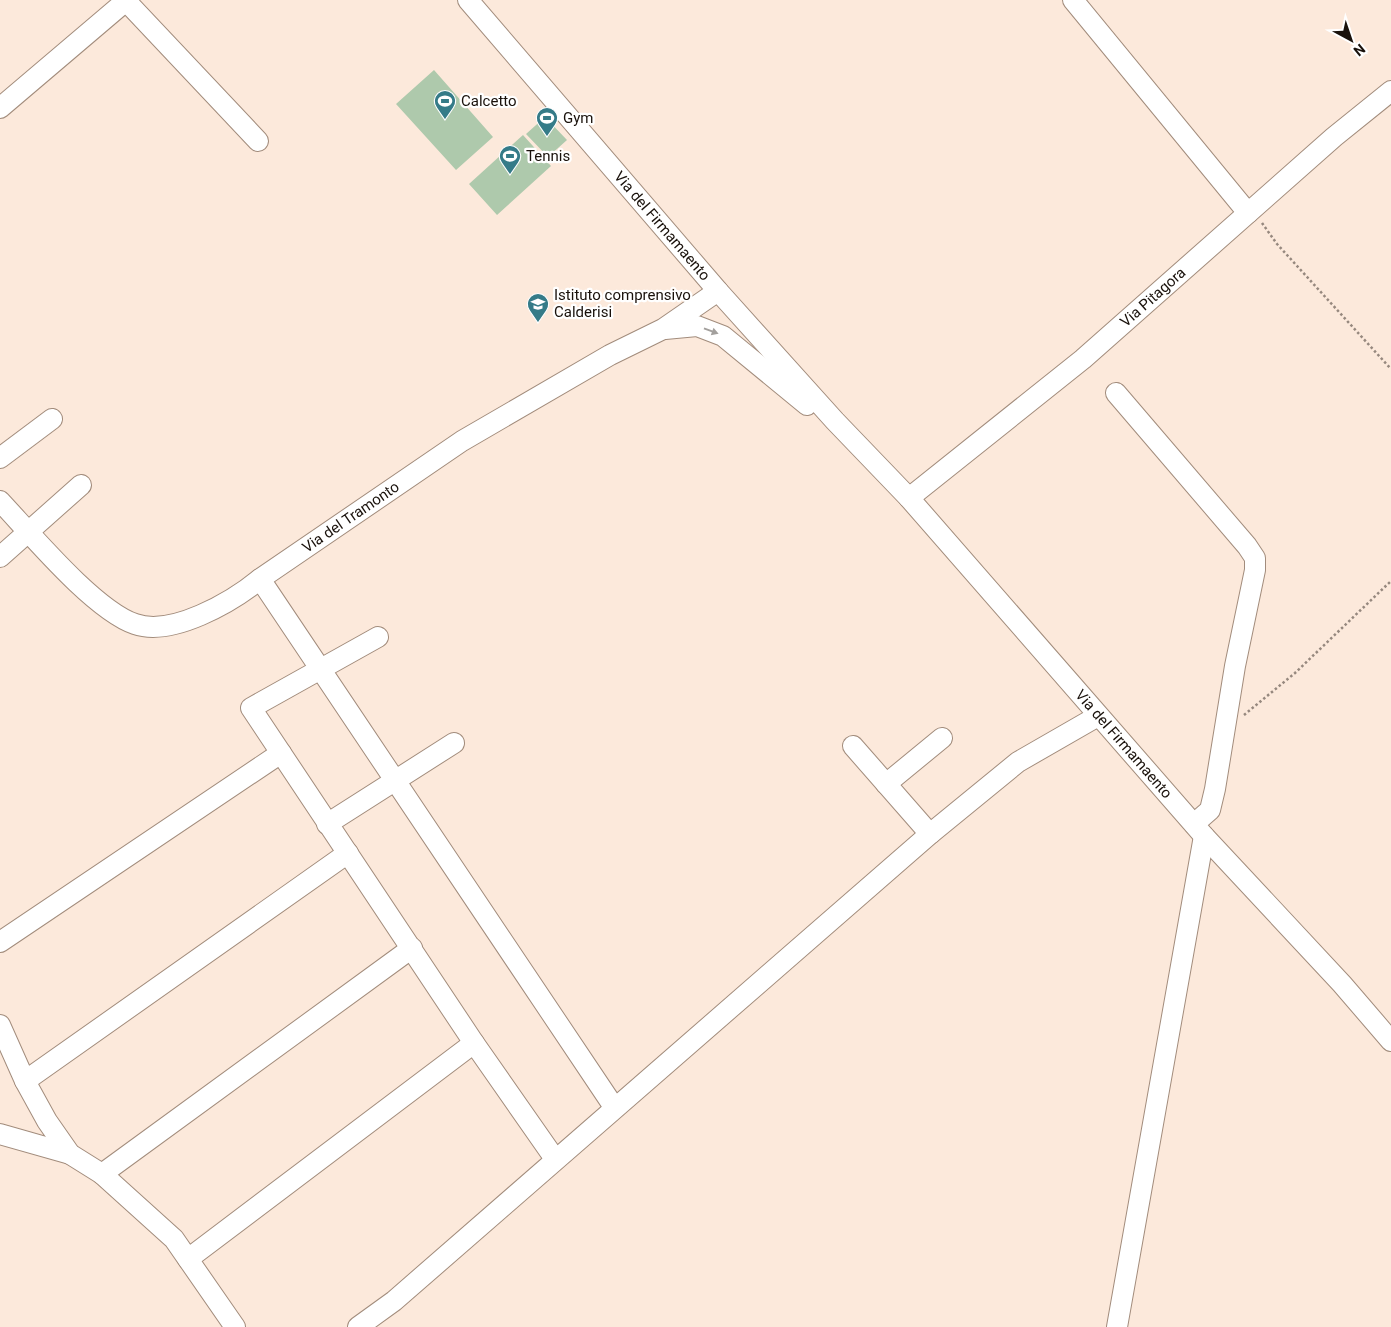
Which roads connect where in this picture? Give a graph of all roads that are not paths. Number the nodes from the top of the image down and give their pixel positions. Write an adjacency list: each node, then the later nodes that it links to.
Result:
1 (126, 0): 5 (street); 6 (street)
2 (468, 0): 8 (street, Via del Firmamaento)
3 (1073, 0): 7 (street)
4 (1391, 91): 7 (street, Via Pitagora)
5 (0, 108)
6 (258, 141)
7 (1250, 212): 15 (street, Via Pitagora)
8 (718, 291): 9 (street, Via del Tramonto); 12 (street, Via del Firmamaento)
9 (663, 329): 12 (street, Via del Firmamaento, one-way to 12); 19 (street, Via del Tramonto)
10 (1116, 393): 30 (street)
11 (52, 419): 13 (street)
12 (860, 447): 15 (street, Via del Firmamaento)
13 (0, 458)
14 (81, 485): 17 (street)
15 (909, 498): 22 (street, Via del Firmamaento)
16 (0, 501): 17 (street, Via del Tramonto)
17 (30, 533): 18 (street); 19 (street, Via del Tramonto)
18 (0, 557)
19 (260, 580): 21 (street)
20 (378, 637): 21 (street)
21 (320, 668): 26 (street); 27 (street)
22 (1098, 716): 30 (street, Via del Firmamaento); 31 (street)
23 (942, 738): 28 (street)
24 (454, 743): 27 (street)
25 (853, 746): 28 (street)
26 (281, 753): 29 (street); 33 (street)
27 (395, 779): 29 (street); 39 (street)
28 (886, 784): 31 (street)
29 (327, 824): 32 (street)
30 (1199, 830): 36 (street, Via del Firmamaento); 47 (street)
31 (930, 834): 39 (street)
32 (348, 853): 34 (street); 38 (street)
33 (0, 942)
34 (412, 948): 37 (street); 43 (street)
35 (0, 1025): 38 (street)
36 (1388, 1033)
37 (474, 1043): 42 (street); 44 (street)
38 (25, 1081): 41 (street)
39 (614, 1108): 42 (street)
40 (0, 1134): 41 (street)
41 (70, 1154): 43 (street)
42 (555, 1159): 46 (street)
43 (102, 1174): 44 (street)
44 (188, 1259): 45 (street)
45 (235, 1327)
46 (358, 1327)
47 (1117, 1327)

